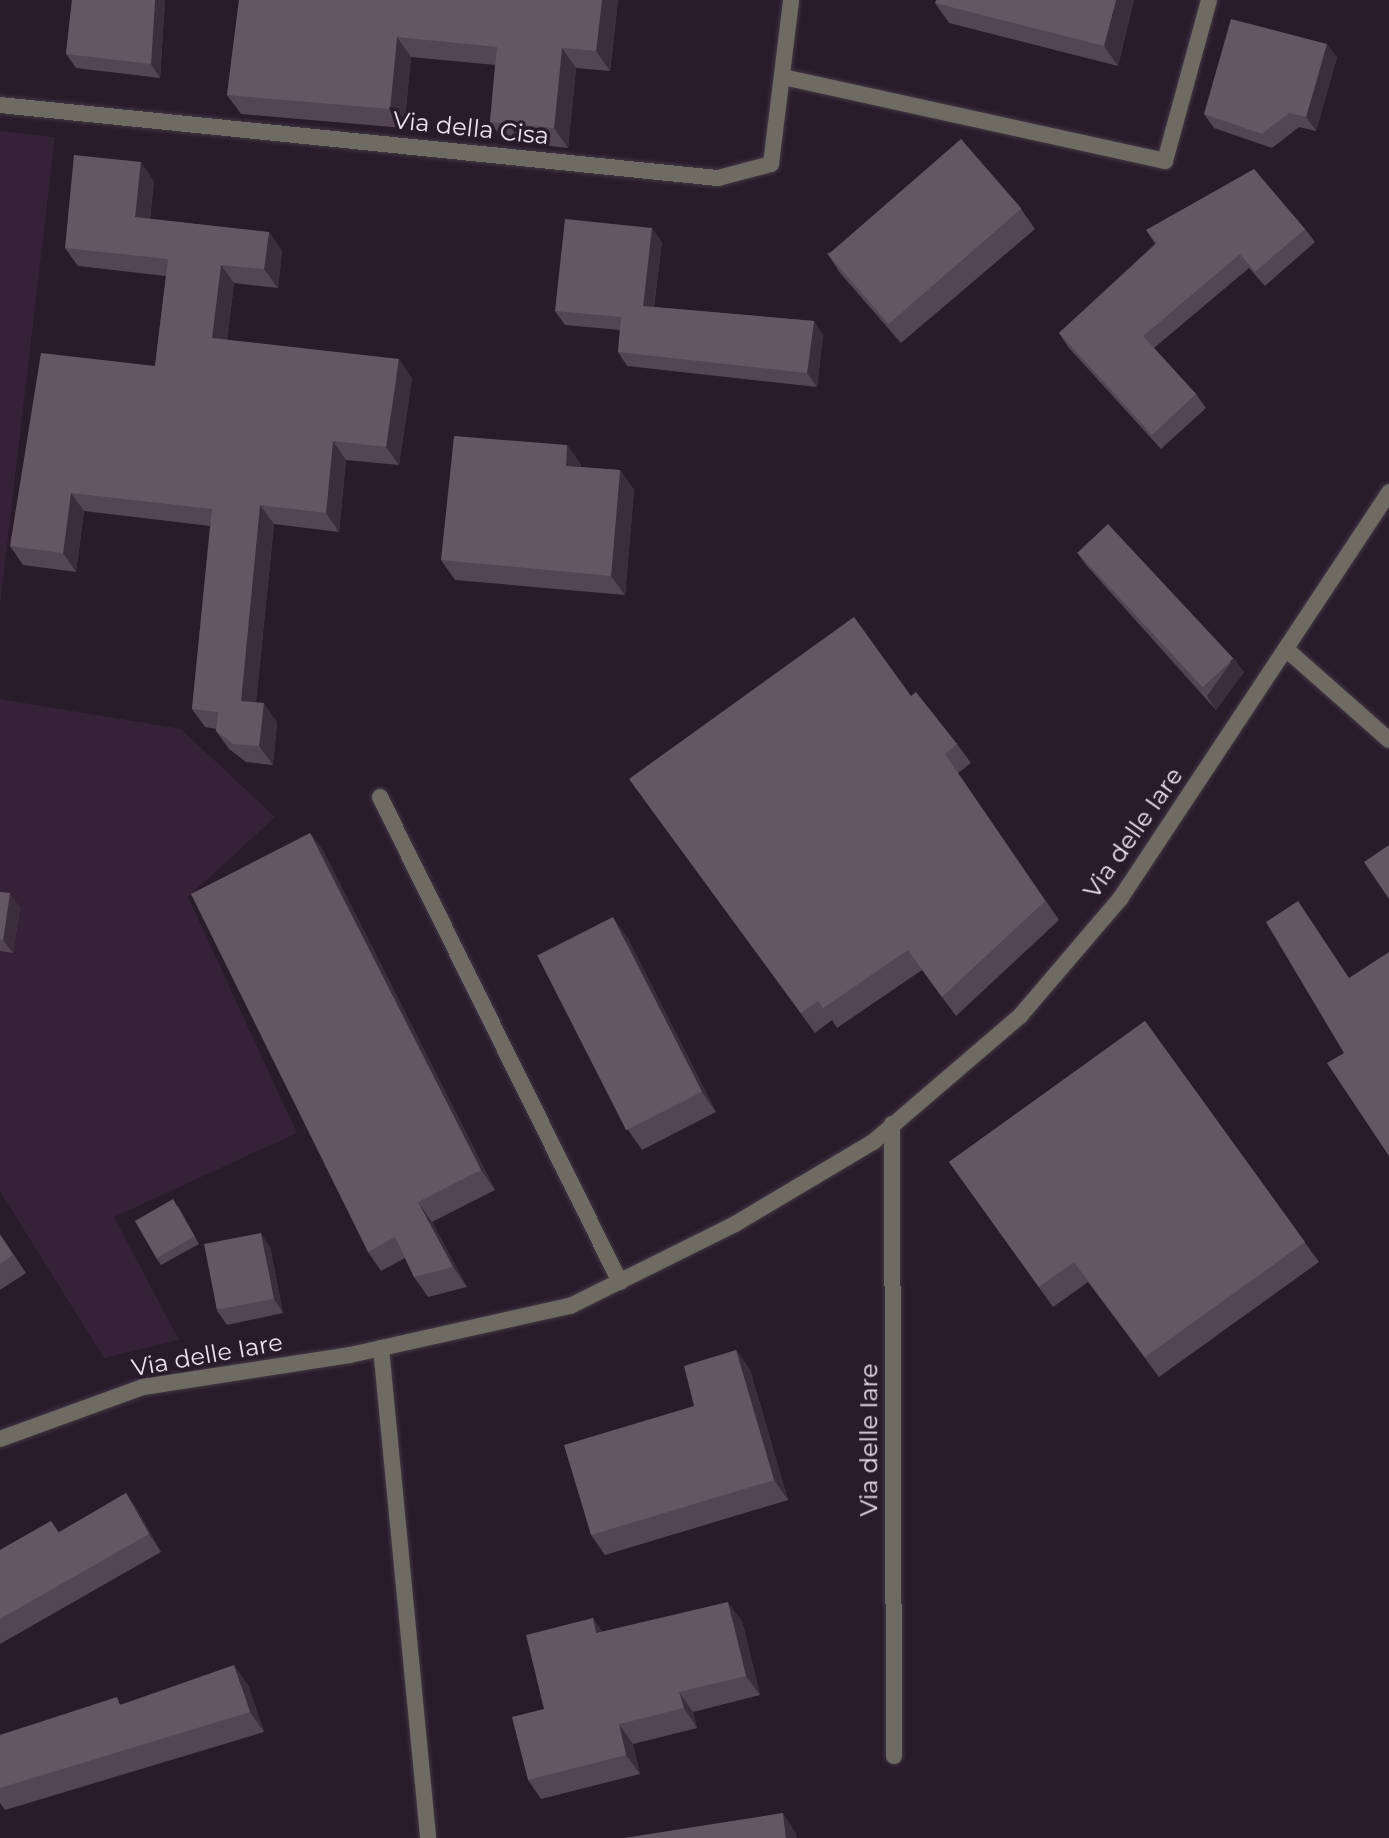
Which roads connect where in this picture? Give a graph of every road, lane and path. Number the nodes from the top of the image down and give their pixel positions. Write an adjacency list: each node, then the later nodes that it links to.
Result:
1 (791, 0): 3 (street, Via della Cisa)
2 (1209, 0): 3 (street)
3 (783, 77): 4 (street, Via della Cisa)
4 (0, 105)
5 (1389, 492): 6 (street, Via delle Iare)
6 (1286, 649): 7 (street); 9 (street, Via delle Iare)
7 (1389, 740)
8 (380, 797): 10 (street)
9 (892, 1124): 10 (street, Via delle Iare); 13 (street, Via delle Iare)
10 (620, 1282): 11 (street, Via delle Iare)
11 (381, 1348): 12 (street, Via delle Iare); 14 (street)
12 (0, 1439)
13 (894, 1756)
14 (428, 1838)

